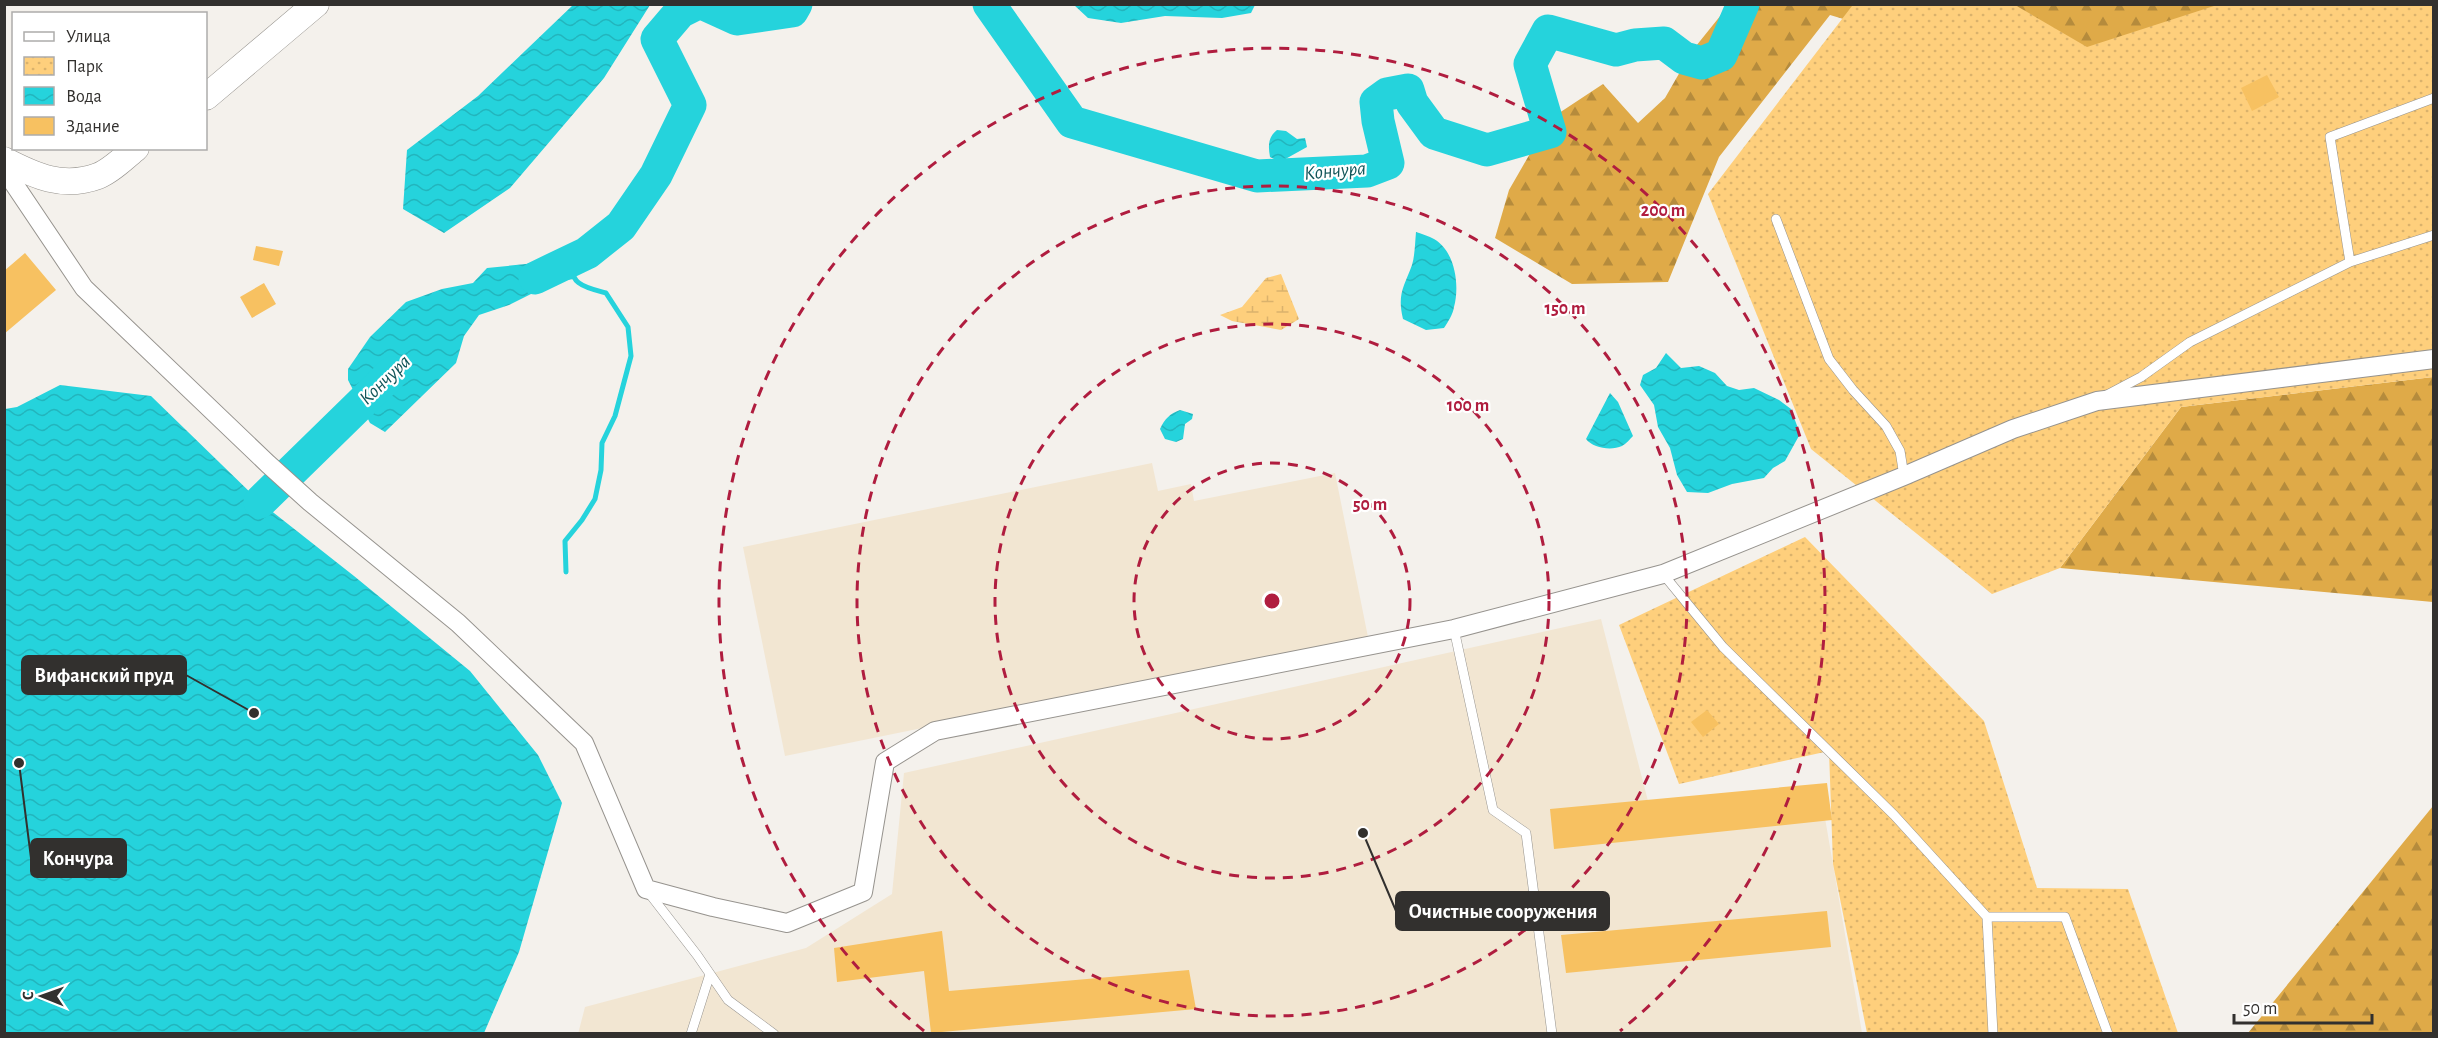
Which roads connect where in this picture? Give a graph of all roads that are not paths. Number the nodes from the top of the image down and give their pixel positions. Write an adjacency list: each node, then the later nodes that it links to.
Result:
1 (316, 4): 2 (street)
2 (207, 96)
3 (2433, 98): 9 (lane)
4 (133, 150): 5 (street)
5 (4, 160)
6 (4, 169): 15 (street)
7 (1776, 219): 12 (lane)
8 (2433, 235): 9 (lane)
9 (2350, 262): 11 (lane)
10 (2433, 359): 11 (street)
11 (2097, 401): 12 (street)
12 (1904, 476): 13 (street)
13 (1663, 574): 14 (street); 16 (lane)
14 (1454, 629): 15 (street); 20 (lane)
15 (646, 889): 17 (lane)
16 (1987, 917): 21 (lane); 22 (lane)
17 (710, 974): 18 (lane); 19 (lane)
18 (691, 1034)
19 (774, 1034)
20 (1552, 1034)
21 (1993, 1034)
22 (2108, 1034)

